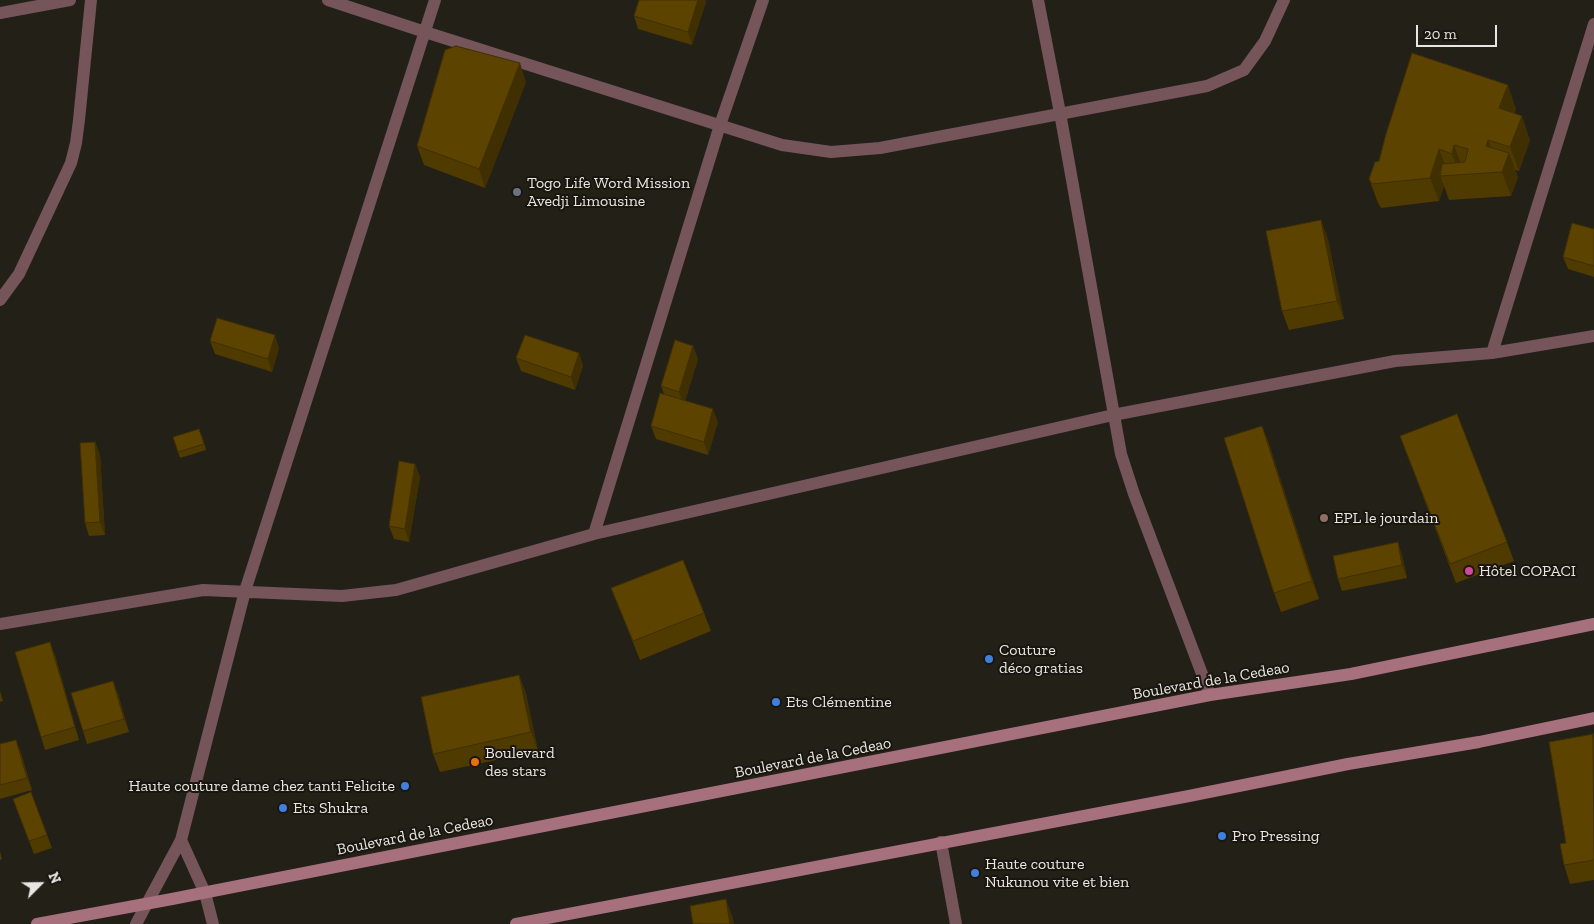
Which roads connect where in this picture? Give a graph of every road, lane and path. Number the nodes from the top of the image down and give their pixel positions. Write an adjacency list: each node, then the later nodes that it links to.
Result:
1 (70, 0): 8 (street)
2 (91, 0): 13 (street)
3 (328, 0): 10 (street)
4 (435, 0): 10 (street)
5 (763, 0): 12 (street)
6 (1038, 0): 11 (street)
7 (1284, 0): 11 (street)
8 (0, 13)
9 (1594, 24): 15 (street)
10 (425, 32): 12 (street); 18 (street)
11 (1060, 113): 12 (street); 16 (street)
12 (720, 125): 17 (street)
13 (0, 300)
14 (1594, 336): 15 (street)
15 (1492, 353): 16 (street)
16 (1113, 415): 17 (street); 21 (street)
17 (594, 534): 18 (street)
18 (245, 591): 19 (street); 23 (street)
19 (0, 624)
20 (1594, 624): 21 (main road, Boulevard de la Cedeao)
21 (1210, 695): 25 (main road, Boulevard de la Cedeao)
22 (1594, 718): 24 (main road)
23 (181, 840): 25 (street); 26 (street)
24 (941, 842): 30 (main road); 31 (street)
25 (205, 893): 26 (main road, Boulevard de la Cedeao); 29 (street)
26 (146, 904): 27 (main road, Boulevard de la Cedeao); 28 (street)
27 (37, 924)
28 (136, 924)
29 (213, 924)
30 (516, 924)
31 (956, 924)

